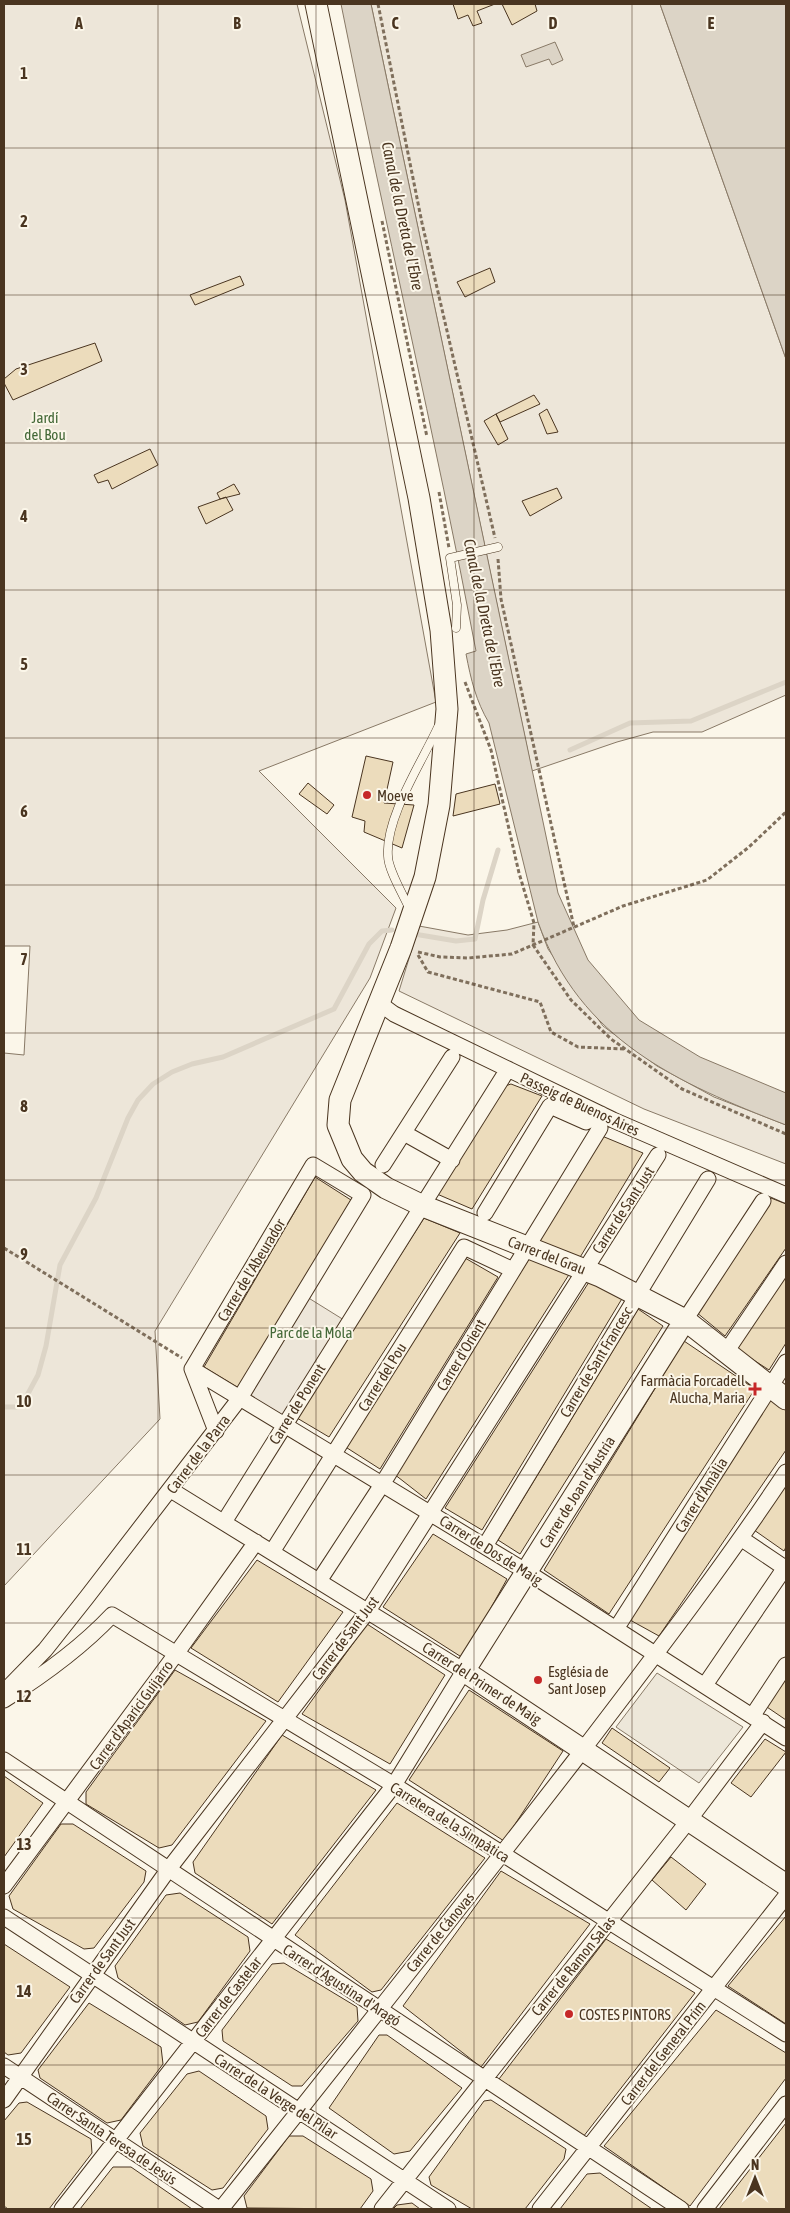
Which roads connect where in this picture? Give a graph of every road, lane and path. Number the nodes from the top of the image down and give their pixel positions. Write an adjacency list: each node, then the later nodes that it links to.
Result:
1 (316, 4): 6 (street, Carrer del Grau)
2 (378, 4): 3 (path)
3 (498, 547): 4 (lane); 9 (path)
4 (456, 628)
5 (464, 674): 10 (path)
6 (446, 709): 8 (street, Carrer del Grau); 8 (lane)
7 (786, 812): 9 (path)
8 (412, 916): 11 (street, Carrer del Grau)
9 (574, 927): 10 (path)
10 (533, 945): 12 (path); 12 (path)
11 (379, 1003): 14 (street, Passeig de Buenos Aires); 25 (street, Carrer del Grau)
12 (625, 1049): 17 (path)
13 (452, 1057): 16 (street)
14 (508, 1069): 15 (street, Passeig de Buenos Aires); 19 (street, Carrer de Ponent)
15 (601, 1121): 23 (street, Passeig de Buenos Aires); 26 (street); 27 (street, Carrer d'Orient)
16 (404, 1133): 19 (street); 20 (street)
17 (786, 1134)
18 (658, 1155): 31 (street, Carrer de Sant Just)
19 (452, 1160): 25 (street, Carrer de Ponent)
20 (383, 1165)
21 (708, 1179): 32 (street, Carrer de Sant Francesc)
22 (364, 1195): 36 (street, Carrer de l'Abeurador); 38 (street, Carrer de la Parra)
23 (786, 1195)
24 (763, 1200): 33 (street, Carrer de Joan d'Àustria)
25 (423, 1206): 27 (street, Carrer del Grau); 39 (street, Carrer de Ponent)
26 (485, 1213)
27 (527, 1247): 30 (street, Carrer d'Orient); 31 (street, Carrer del Grau)
28 (4, 1248): 36 (path)
29 (786, 1263): 34 (street)
30 (513, 1270): 41 (street, Carrer del Pou); 43 (street, Carrer d'Orient)
31 (584, 1270): 32 (street, Carrer del Grau); 45 (street, Carrer de Sant Just)
32 (636, 1295): 33 (street, Carrer del Grau); 49 (street, Carrer de Sant Francesc)
33 (685, 1320): 34 (street, Carrer del Grau); 52 (street, Carrer de Joan d'Àustria)
34 (726, 1352): 37 (street, Carrer del Grau)
35 (786, 1362): 37 (street, Carrer d'Amàlia)
36 (192, 1369): 38 (street, Carrer de Dos de Maig); 40 (street)
37 (778, 1392): 55 (street, Carrer d'Amàlia)
38 (240, 1398): 39 (street, Carrer de Dos de Maig); 40 (street, Carrer de la Parra)
39 (284, 1424): 41 (street, Carrer de Dos de Maig); 46 (street, Carrer de Ponent)
40 (216, 1431): 44 (street, Carrer de la Parra)
41 (334, 1453): 43 (street, Carrer de Dos de Maig); 50 (street, Carrer del Pou)
42 (786, 1472): 47 (street, Carrer de Cánovas)
43 (382, 1483): 45 (street, Carrer de Dos de Maig); 53 (street, Carrer d'Orient)
44 (172, 1490): 46 (street, Carrer del Primer de Maig); 61 (street, Carrer de la Parra)
45 (431, 1513): 49 (street, Carrer de Dos de Maig); 54 (street, Carrer de Sant Just)
46 (224, 1522): 48 (street, Carrer del Primer de Maig)
47 (742, 1539): 51 (street); 57 (street, Carrer de Cánovas)
48 (256, 1542): 50 (street, Carrer del Primer de Maig); 56 (street, Carrer d'Aparici Guijarro)
49 (485, 1546): 52 (street, Carrer de Dos de Maig)
50 (272, 1552): 53 (street, Carrer del Primer de Maig)
51 (786, 1567): 60 (street)
52 (528, 1572): 55 (street, Carrer de Dos de Maig); 59 (street, Carrer de Joan d'Àustria)
53 (319, 1581): 54 (street, Carrer del Primer de Maig)
54 (368, 1611): 59 (street, Carrer del Primer de Maig); 63 (street, Carrer de Sant Just)
55 (616, 1629): 57 (street, Carrer de Dos de Maig)
56 (176, 1654): 62 (street, Carretera de la Simpàtica); 63 (street, Carretera de la Simpàtica); 69 (street, Carrer d'Aparici Guijarro)
57 (657, 1654): 60 (street, Carrer de Dos de Maig); 66 (street, Carrer de Cánovas)
58 (786, 1665): 64 (street, Carrer de Ramon Salas)
59 (464, 1671): 66 (street, Carrer del Primer de Maig); 68 (street, Carrer de Joan d'Àustria)
60 (706, 1685): 64 (street, Carrer de Dos de Maig)
61 (4, 1692)
62 (4, 1700)
63 (283, 1718): 68 (street, Carretera de la Simpàtica); 72 (street, Carrer de Sant Just)
64 (758, 1719): 65 (street, Carrer de Dos de Maig); 70 (street, Carrer de Ramon Salas)
65 (786, 1738)
66 (583, 1749): 70 (street, Carrer del Primer de Maig); 71 (street, Carrer de Cánovas)
67 (4, 1760): 69 (street, Carrer d'Agustina d'Aragó)
68 (394, 1785): 71 (street, Carretera de la Simpàtica); 78 (street, Carrer de Castelar)
69 (67, 1803): 72 (street, Carrer d'Agustina d'Aragó); 74 (street, Carrer d'Aparici Guijarro)
70 (689, 1820): 73 (street, Carrer del Primer de Maig); 77 (street, Carrer de Ramon Salas)
71 (502, 1855): 77 (street, Carretera de la Simpàtica); 81 (street, Carrer de Cánovas)
72 (168, 1870): 78 (street, Carrer d'Agustina d'Aragó); 79 (street, Carrer de Sant Just)
73 (786, 1885)
74 (4, 1886)
75 (786, 1896): 80 (street, Carrer del General Prim)
76 (4, 1917): 79 (street, Carrer de la Verge del Pilar)
77 (610, 1920): 80 (street, Carretera de la Simpàtica); 86 (street, Carrer de Ramon Salas)
78 (273, 1940): 81 (street, Carrer d'Agustina d'Aragó); 83 (street, Carrer de Castelar)
79 (92, 1975): 83 (street, Carrer de la Verge del Pilar); 85 (street, Carrer de Sant Just)
80 (714, 1988): 82 (street, Carretera de la Simpàtica); 91 (street, Carrer del General Prim)
81 (378, 2009): 86 (street, Carrer d'Agustina d'Aragó); 89 (street, Carrer de Cánovas)
82 (786, 2034)
83 (193, 2041): 89 (street, Carrer de la Verge del Pilar); 90 (street, Carrer de Castelar)
84 (4, 2066): 85 (street, Carrer Santa Teresa de Jesús)
85 (20, 2077): 87 (street, Carrer de Sant Just); 90 (street, Carrer Santa Teresa de Jesús)
86 (484, 2078): 91 (street, Carrer d'Agustina d'Aragó); 92 (street, Carrer de Ramon Salas)
87 (4, 2100)
88 (786, 2104): 99 (street)
89 (299, 2111): 92 (street, Carrer de la Verge del Pilar); 94 (street, Carrer de Cánovas)
90 (116, 2140): 93 (street, Carrer de Castelar); 94 (street, Carrer Santa Teresa de Jesús)
91 (588, 2147): 97 (street, Carrer del General Prim); 98 (street, Carrer d'Agustina d'Aragó)
92 (405, 2181): 95 (street, Carrer de Ramon Salas); 96 (street, Carrer de la Verge del Pilar)
93 (62, 2209)
94 (220, 2209)
95 (382, 2209)
96 (448, 2209)
97 (540, 2209)
98 (682, 2209)
99 (705, 2209)

